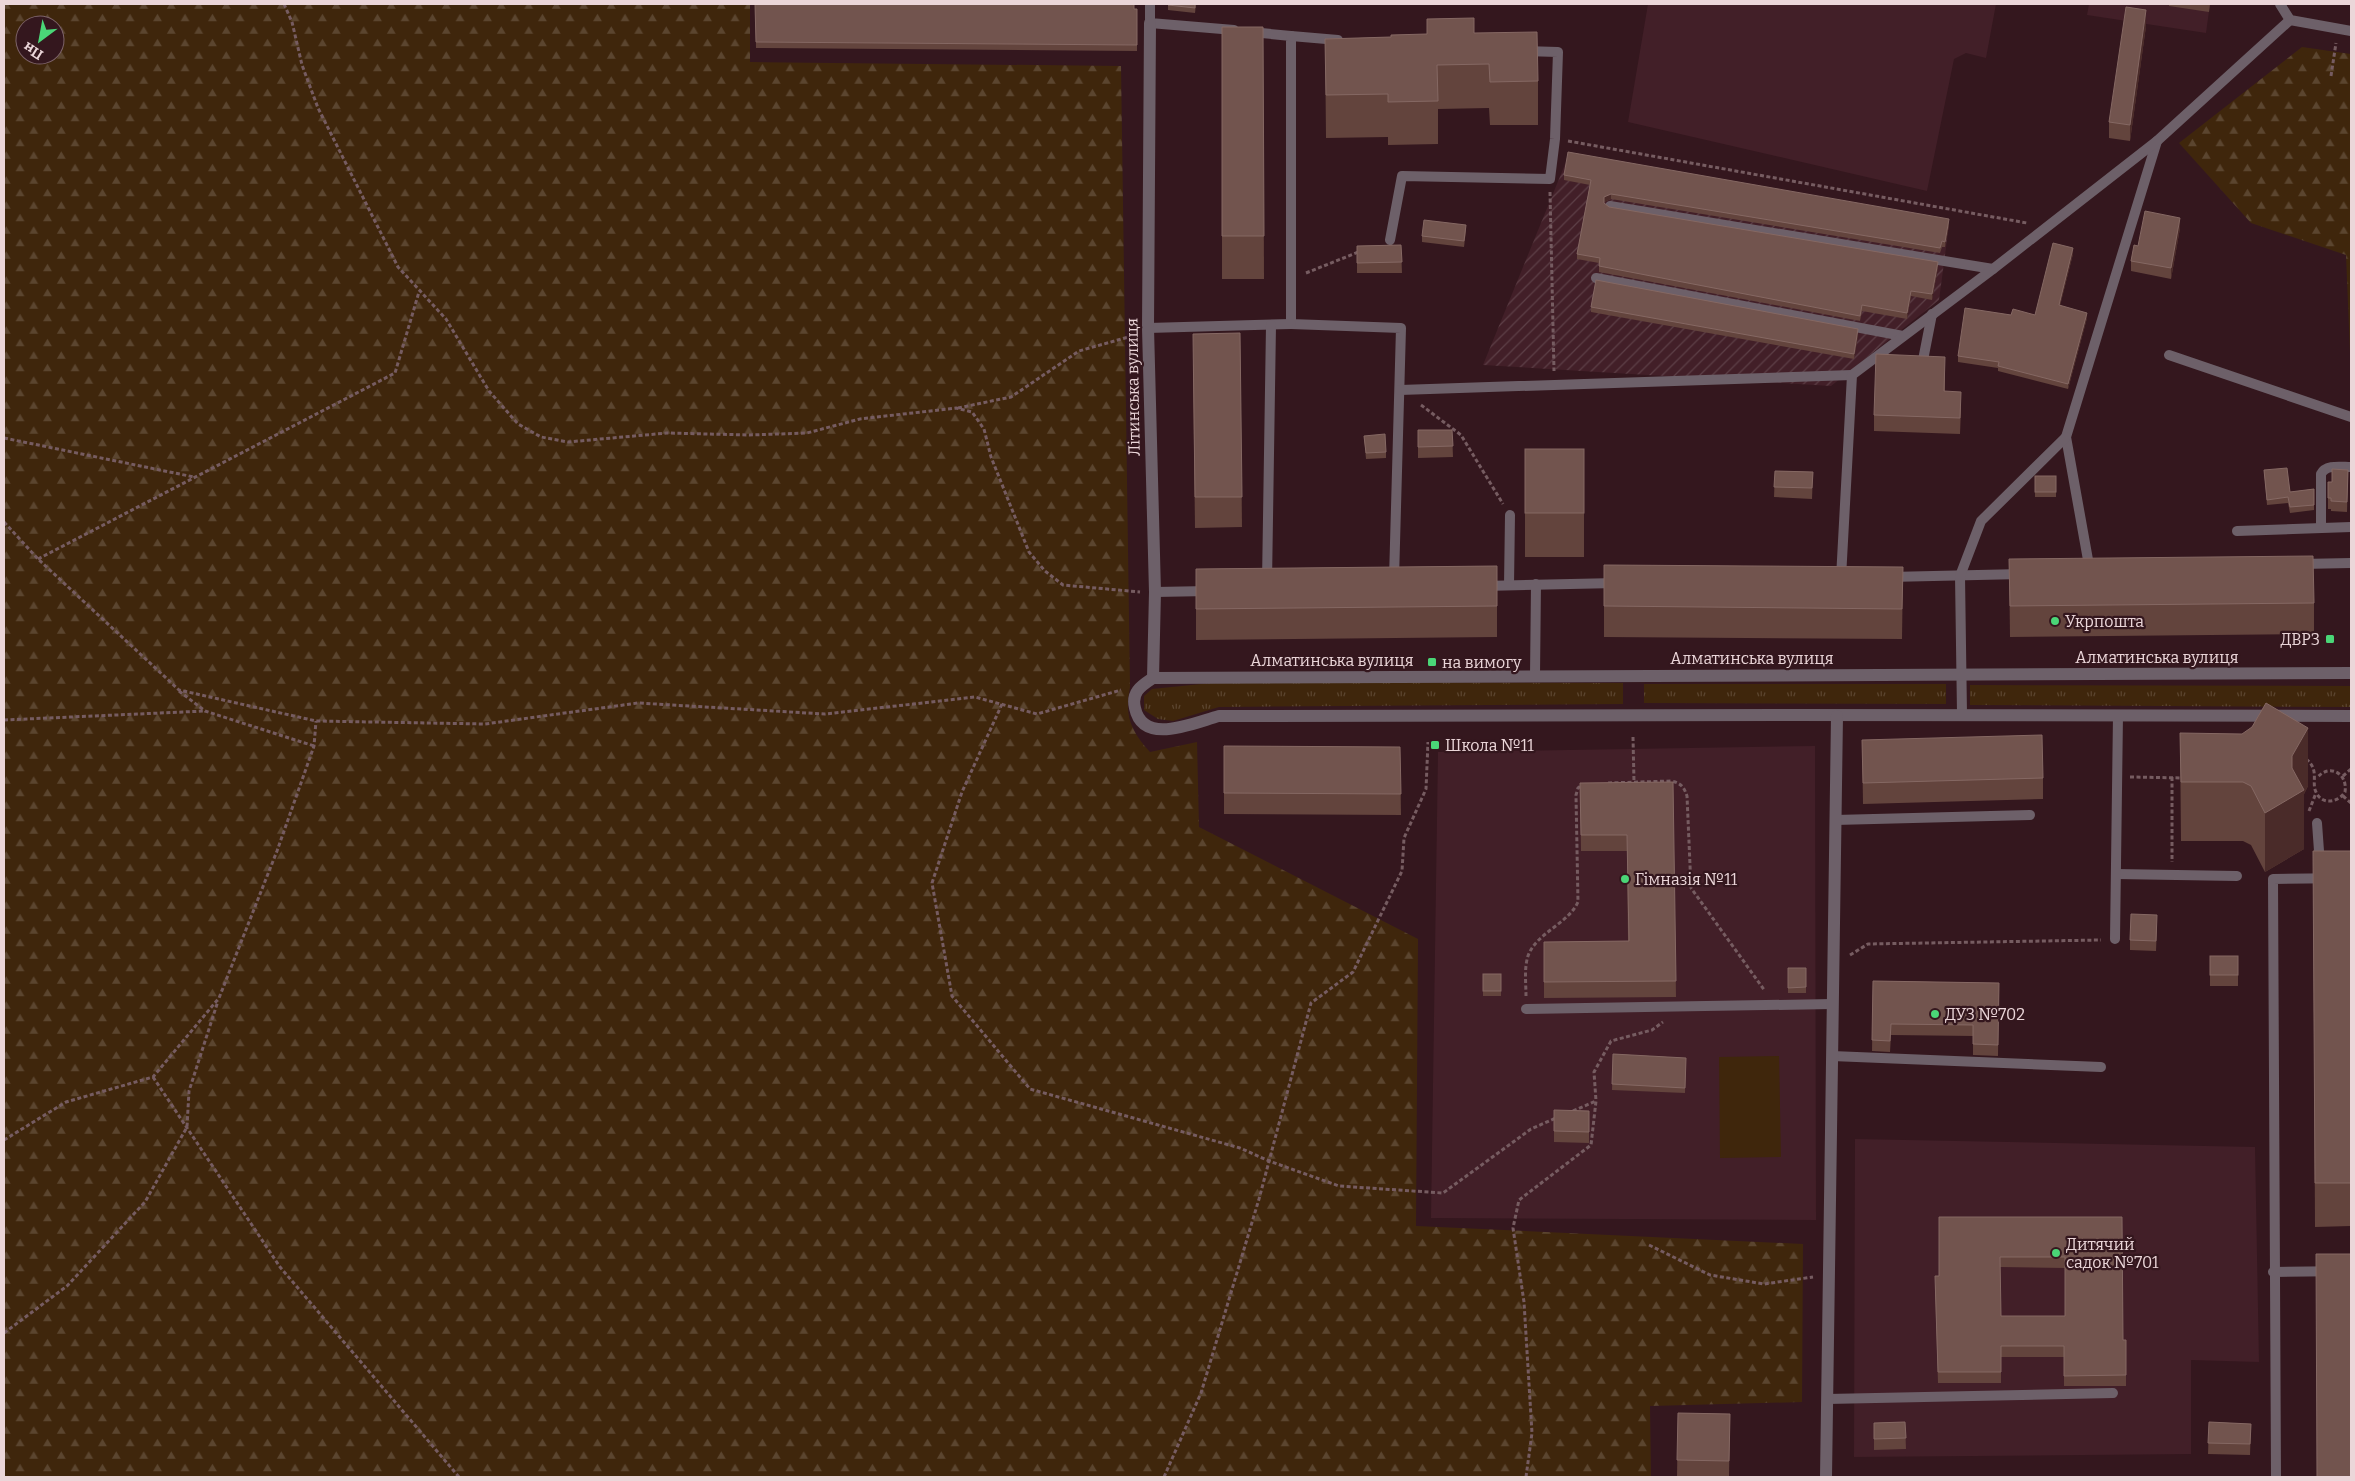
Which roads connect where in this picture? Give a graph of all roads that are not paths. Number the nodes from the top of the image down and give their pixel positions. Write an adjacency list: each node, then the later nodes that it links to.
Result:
1 (1150, 4): 4 (lane)
2 (2280, 4): 3 (lane)
3 (2290, 20): 5 (lane); 9 (lane)
4 (1150, 23): 6 (lane); 17 (street, Літинська вулиця)
5 (2351, 31)
6 (1291, 36): 7 (lane); 15 (lane)
7 (1351, 41)
8 (1510, 50): 11 (lane)
9 (2157, 141): 12 (lane); 24 (lane)
10 (1610, 206): 12 (lane)
11 (1390, 240)
12 (1993, 270): 14 (lane)
13 (1596, 278): 18 (lane)
14 (1932, 314): 18 (lane); 20 (lane)
15 (1291, 324): 16 (lane); 22 (lane)
16 (1270, 325): 17 (lane); 42 (lane)
17 (1148, 331): 44 (street, Літинська вулиця)
18 (1903, 336): 21 (lane)
19 (2169, 355): 23 (lane)
20 (1923, 360)
21 (1852, 374): 22 (lane); 36 (lane)
22 (1400, 390): 41 (lane)
23 (2351, 417)
24 (2066, 437): 32 (lane); 34 (lane)
25 (2351, 467): 28 (lane)
26 (1510, 515): 39 (lane)
27 (2351, 527): 28 (lane)
28 (2321, 528): 29 (lane)
29 (2237, 531)
30 (2351, 563): 31 (lane)
31 (2293, 565)
32 (2090, 571)
33 (2030, 573): 34 (lane)
34 (1960, 576): 35 (lane); 46 (lane)
35 (1881, 577)
36 (1841, 578)
37 (1624, 583): 38 (lane)
38 (1536, 584): 39 (lane); 47 (lane)
39 (1510, 585): 40 (lane)
40 (1471, 586)
41 (1394, 587)
42 (1267, 590)
43 (1221, 591): 44 (lane)
44 (1156, 592): 48 (street, Літинська вулиця)
45 (2351, 673): 46 (street, Алматинська вулиця)
46 (1962, 674): 47 (street, Алматинська вулиця); 49 (lane)
47 (1535, 676): 48 (street, Алматинська вулиця)
48 (1153, 678): 51 (street)
49 (1962, 714): 50 (street); 51 (street)
50 (2118, 715): 52 (street); 56 (lane)
51 (1837, 716): 54 (street)
52 (2351, 716)
53 (2030, 815): 54 (lane)
54 (1835, 820): 61 (street)
55 (2318, 822): 58 (lane)
56 (2116, 874): 57 (lane); 60 (lane)
57 (2237, 876)
58 (2321, 878): 59 (lane); 66 (lane)
59 (2351, 878)
60 (2115, 939)
61 (1832, 1004): 62 (lane); 63 (street)
62 (1526, 1009)
63 (1832, 1056): 64 (lane); 68 (street)
64 (2101, 1067)
65 (2351, 1271): 66 (lane)
66 (2273, 1272): 70 (lane)
67 (2113, 1393): 68 (lane)
68 (1827, 1399): 69 (street)
69 (1826, 1477)
70 (2276, 1477)

